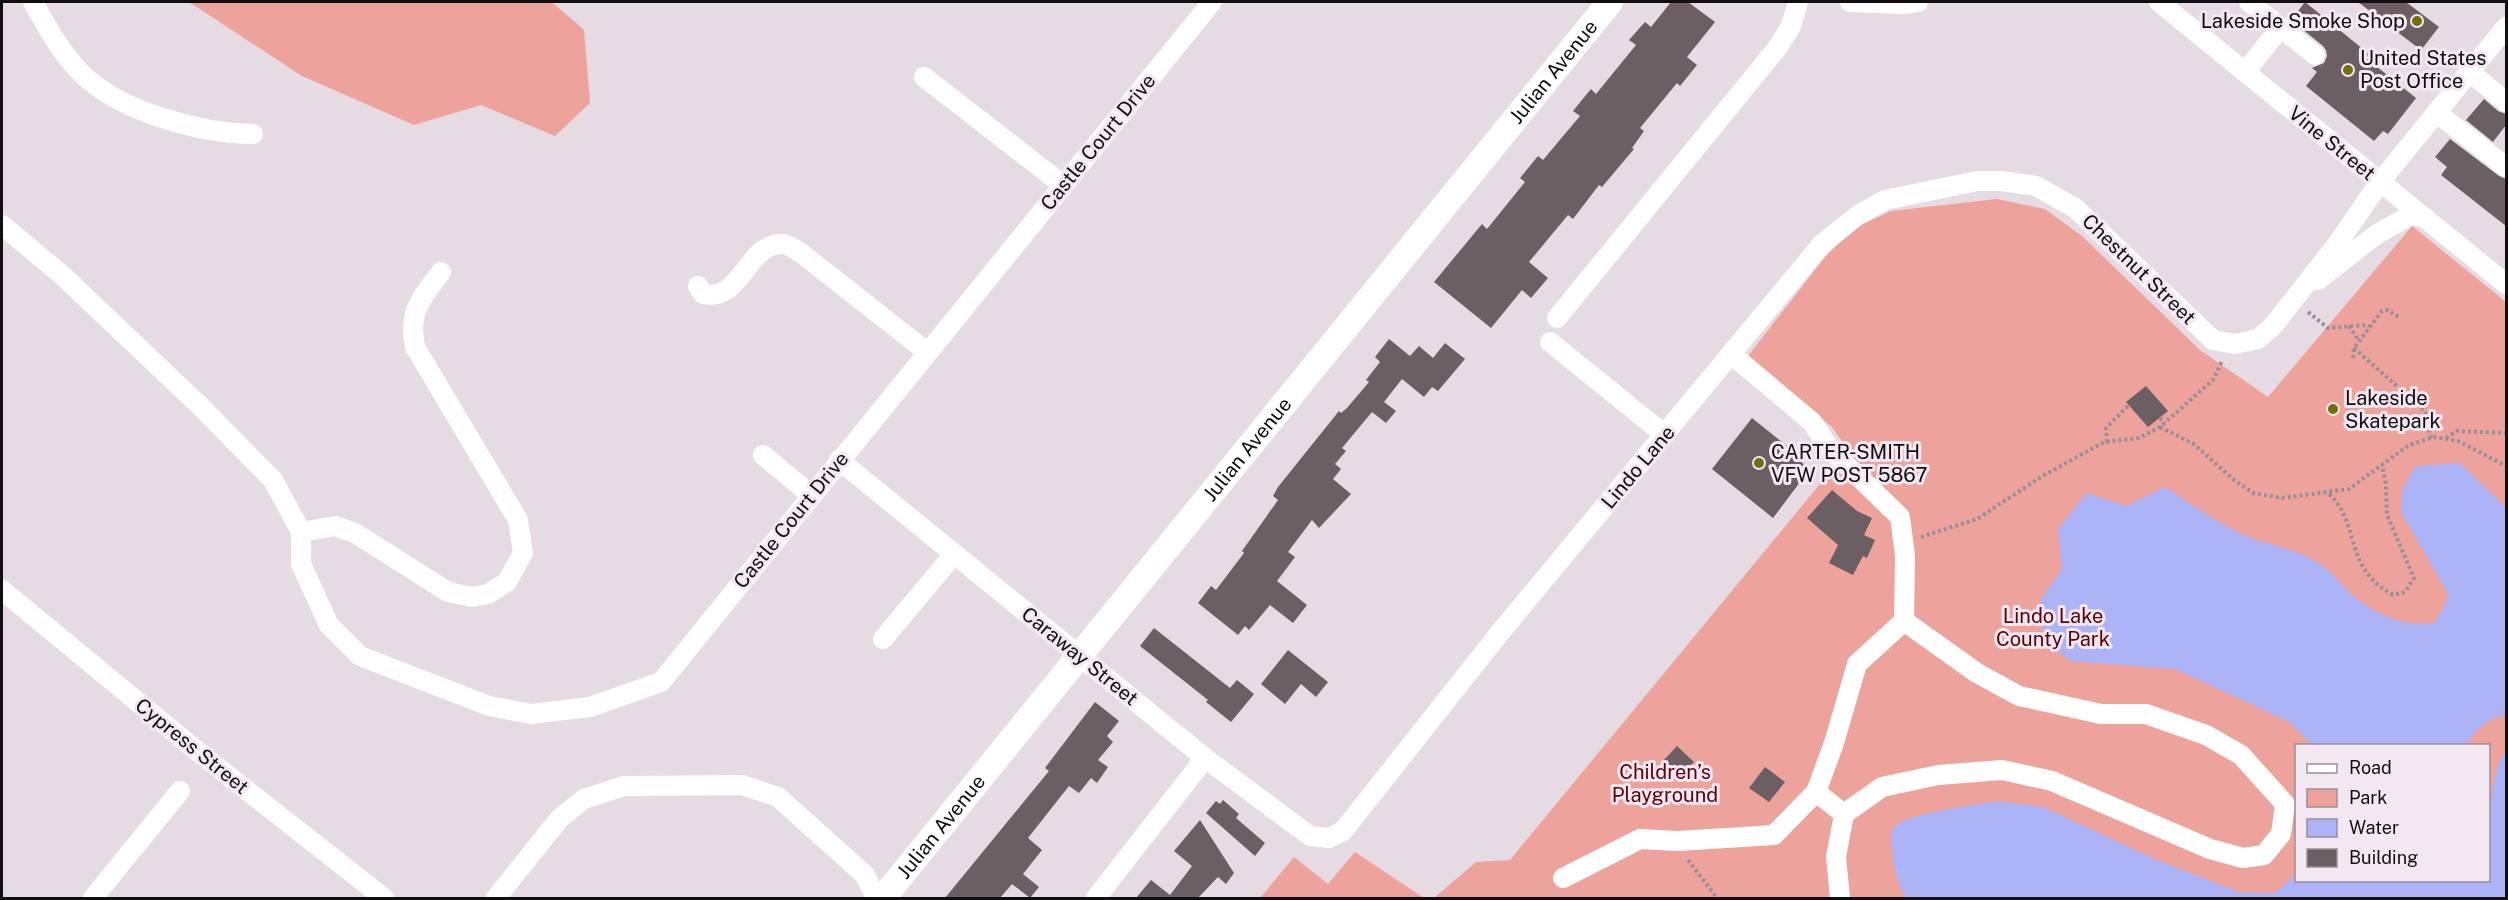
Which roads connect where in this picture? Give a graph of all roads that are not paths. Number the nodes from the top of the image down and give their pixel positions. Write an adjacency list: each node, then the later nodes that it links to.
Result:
1 (33, 2): 17 (street)
2 (1212, 2): 21 (street, Castle Court Drive)
3 (1610, 2): 41 (main road, Julian Avenue)
4 (1798, 2): 28 (street)
5 (1850, 2): 6 (street)
6 (1918, 2)
7 (2159, 2): 12 (street, Vine Street)
8 (2249, 2): 9 (street)
9 (2281, 27): 11 (street); 12 (street)
10 (2506, 27): 13 (street)
11 (2315, 55)
12 (2245, 72): 20 (street, Vine Street)
13 (2470, 72): 15 (street); 16 (street)
14 (924, 77): 21 (street)
15 (2506, 102)
16 (2437, 113): 18 (street); 20 (street)
17 (253, 134)
18 (2506, 167)
19 (2001, 181): 27 (street, Chestnut Street); 31 (street, Lindo Lane)
20 (2380, 182): 22 (street, Vine Street); 27 (street)
21 (1063, 185): 30 (street, Castle Court Drive)
22 (2425, 218): 25 (street, Vine Street); 27 (street)
23 (5, 226): 36 (street)
24 (441, 272): 36 (street)
25 (2506, 284)
26 (698, 286): 30 (street)
27 (2293, 301)
28 (1557, 318)
29 (1550, 342): 32 (street)
30 (927, 352): 34 (street, Castle Court Drive)
31 (1731, 354): 32 (street, Lindo Lane); 39 (street)
32 (1665, 435): 46 (street, Lindo Lane)
33 (763, 455): 35 (street)
34 (839, 460): 35 (street, Castle Court Drive); 37 (street, Caraway Street)
35 (811, 495): 36 (street, Castle Court Drive)
36 (301, 532)
37 (954, 554): 40 (street); 41 (street, Caraway Street)
38 (2, 590): 49 (street, Cypress Street)
39 (1904, 621): 44 (street); 45 (street)
40 (883, 639)
41 (1079, 654): 42 (street, Caraway Street); 52 (main road, Julian Avenue)
42 (1205, 758): 46 (street, Caraway Street); 53 (street)
43 (180, 791): 48 (street)
44 (1816, 792): 45 (street); 47 (street)
45 (1844, 814): 54 (street)
46 (1329, 838)
47 (1563, 878)
48 (93, 898)
49 (384, 898)
50 (496, 898): 51 (street)
51 (876, 898)
52 (883, 898)
53 (1096, 898)
54 (1840, 898)

